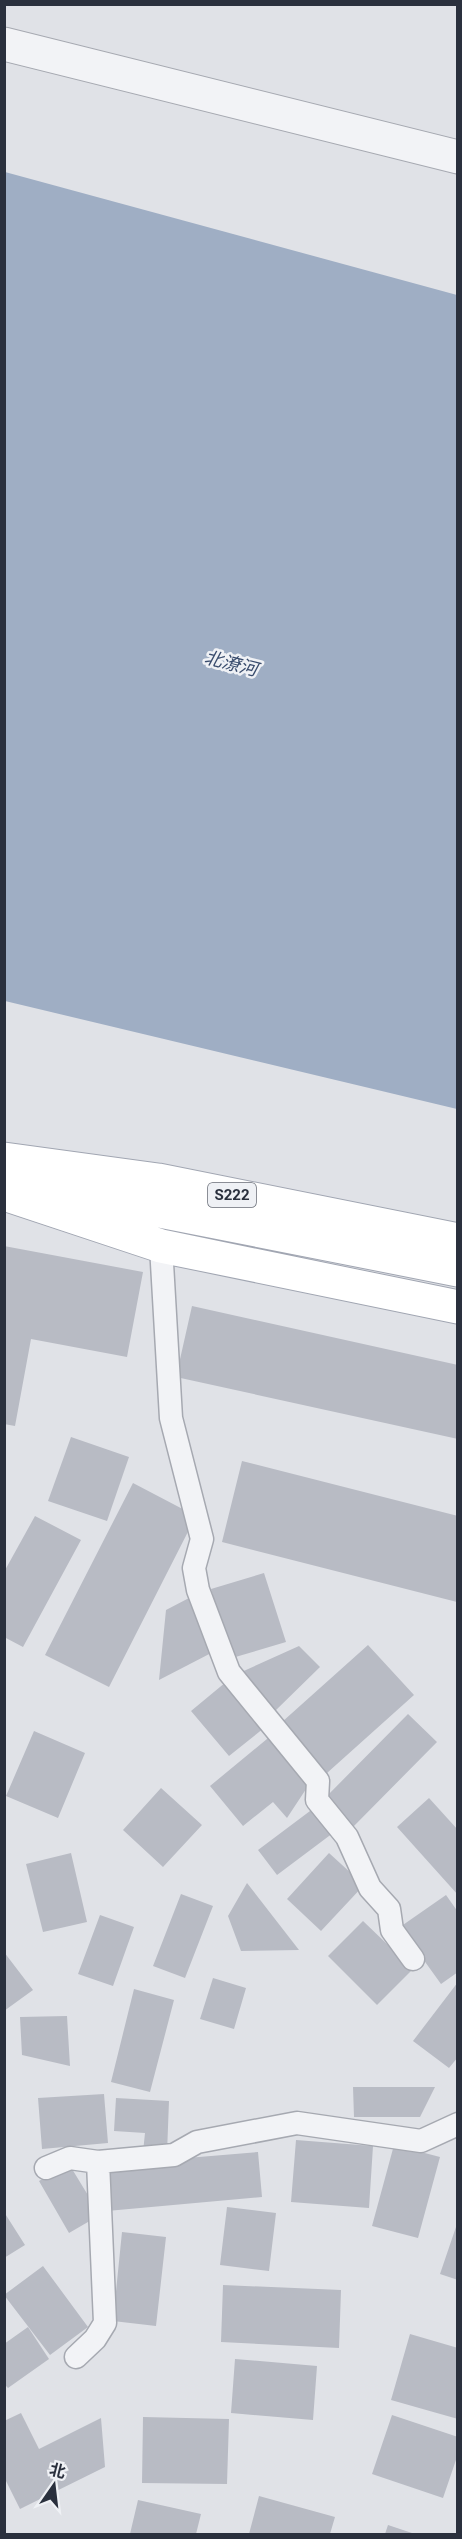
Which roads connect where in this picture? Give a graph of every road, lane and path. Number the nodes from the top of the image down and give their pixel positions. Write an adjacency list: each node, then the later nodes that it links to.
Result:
1 (4, 44): 2 (street)
2 (458, 157)
3 (4, 1159): 6 (main road, S222)
4 (4, 1176): 8 (main road)
5 (4, 1194): 7 (main road)
6 (458, 1240)
7 (161, 1246): 9 (main road); 10 (lane)
8 (458, 1270)
9 (458, 1307)
10 (413, 1959)
11 (458, 2124): 12 (lane)
12 (98, 2162): 13 (lane); 14 (lane)
13 (46, 2168)
14 (76, 2357)

